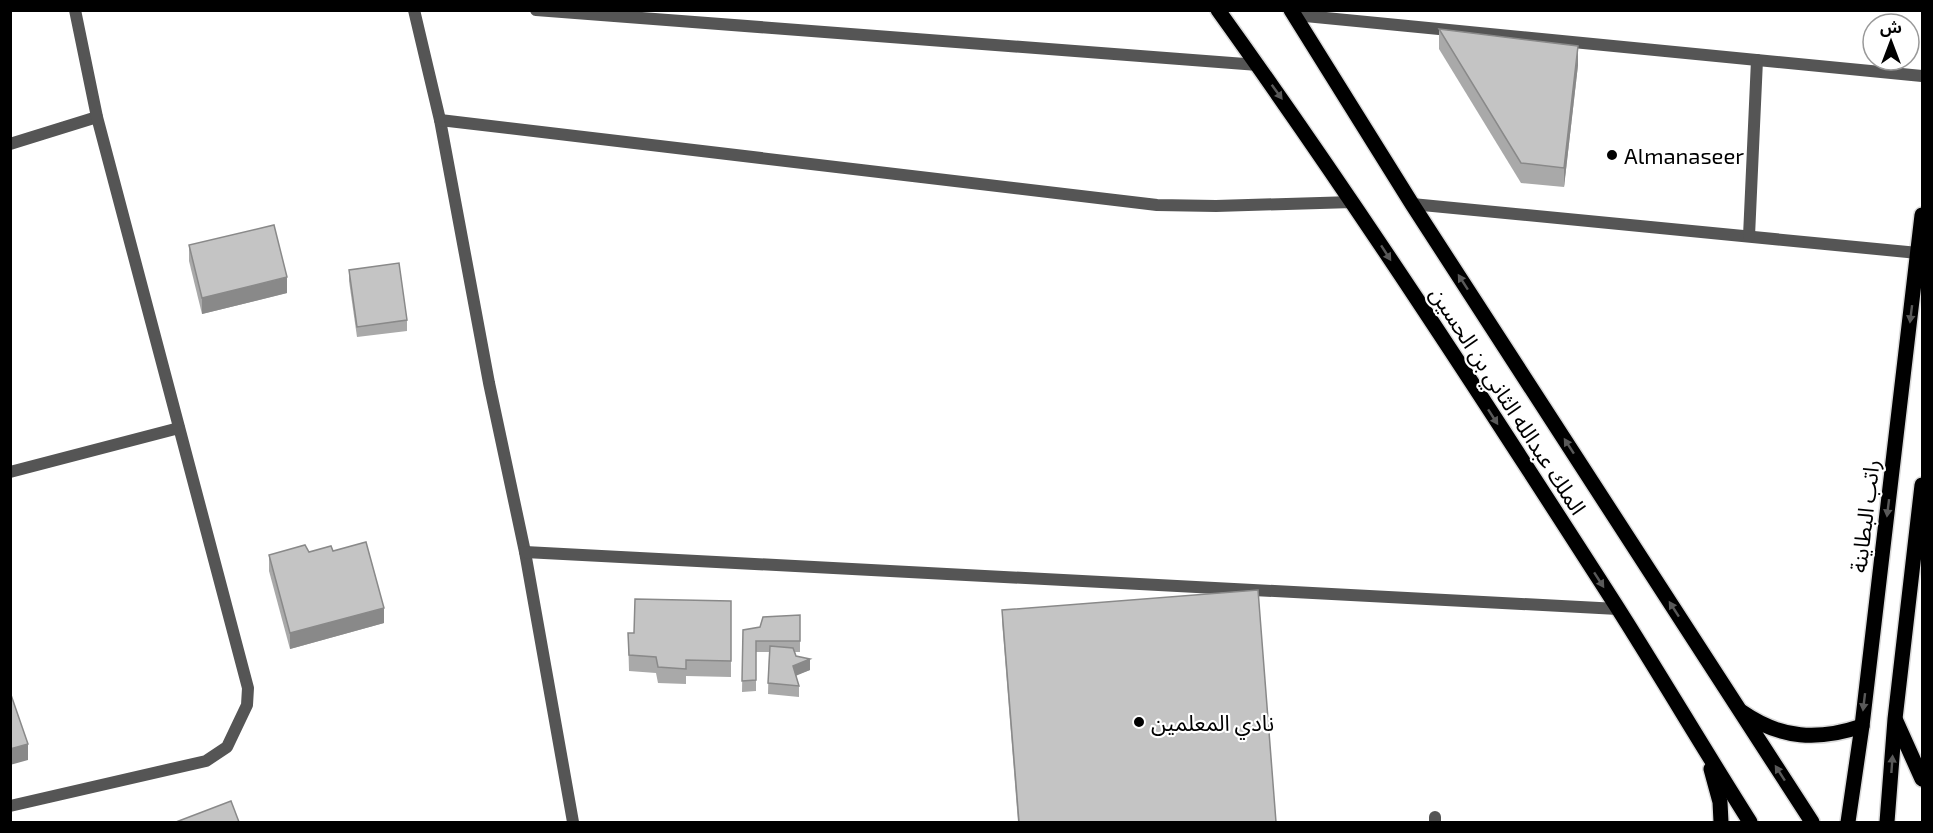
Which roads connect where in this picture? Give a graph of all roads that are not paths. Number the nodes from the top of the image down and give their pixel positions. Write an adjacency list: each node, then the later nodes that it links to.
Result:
1 (75, 10): 9 (street)
2 (414, 10): 10 (street)
3 (536, 10): 7 (street)
4 (1218, 10): 7 (main road, الملك عبدالله الثاني بن الحسين)
5 (1293, 13): 6 (street); 13 (main road, الملك عبدالله الثاني بن الحسين)
6 (1757, 60): 8 (street); 15 (street)
7 (1257, 65): 12 (main road, الملك عبدالله الثاني بن الحسين, one-way to 12)
8 (1923, 76)
9 (97, 117): 11 (street); 17 (street)
10 (440, 120): 12 (street); 20 (street)
11 (10, 144)
12 (1353, 202): 21 (main road, الملك عبدالله الثاني بن الحسين, one-way to 21)
13 (1412, 204): 15 (street); 22 (main road, الملك عبدالله الثاني بن الحسين, one-way to 13)
14 (1923, 215): 16 (main road, راتب البطاينة)
15 (1749, 237): 16 (street)
16 (1918, 253): 24 (main road, راتب البطاينة, one-way to 24)
17 (179, 428): 18 (street); 27 (street)
18 (10, 472)
19 (1923, 485): 23 (main road)
20 (525, 552): 21 (street); 28 (street)
21 (1618, 609): 25 (main road, الملك عبدالله الثاني بن الحسين)
22 (1738, 709): 24 (main road); 31 (main road, الملك عبدالله الثاني بن الحسين, one-way to 22)
23 (1895, 719): 26 (main road); 33 (main road, one-way to 23)
24 (1862, 726): 32 (main road, راتب البطاينة)
25 (1707, 755): 29 (main road); 30 (main road, الملك عبدالله الثاني بن الحسين)
26 (1923, 779)
27 (10, 806)
28 (573, 822)
29 (1721, 822)
30 (1750, 822)
31 (1812, 822)
32 (1848, 822)
33 (1887, 822)

